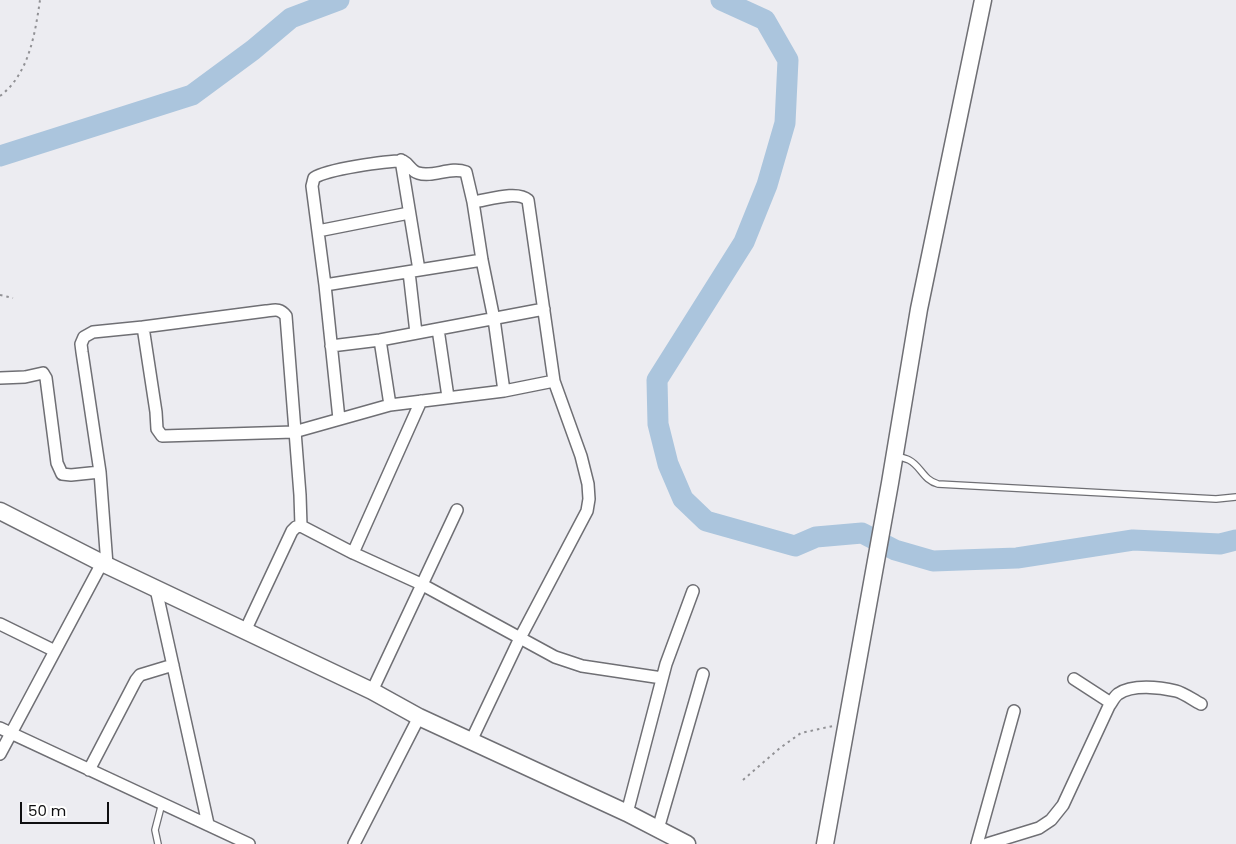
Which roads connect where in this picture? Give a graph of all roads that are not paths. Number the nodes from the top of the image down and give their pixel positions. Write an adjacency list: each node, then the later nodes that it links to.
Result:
1 (983, 0): 24 (street)
2 (401, 160): 3 (street); 4 (street); 5 (street)
3 (473, 202): 6 (street); 9 (street)
4 (409, 213): 5 (street); 7 (street)
5 (318, 231): 8 (street)
6 (482, 260): 7 (street); 10 (street)
7 (414, 271): 8 (street); 13 (street)
8 (325, 285): 15 (street)
9 (544, 309): 10 (street); 17 (street)
10 (494, 319): 12 (street); 18 (street)
11 (143, 327): 23 (street); 23 (street); 25 (street)
12 (438, 329): 13 (street); 19 (street)
13 (416, 333): 14 (street)
14 (380, 340): 15 (street); 21 (street)
15 (331, 346): 22 (street)
16 (0, 378): 25 (street)
17 (554, 381): 18 (street); 37 (street)
18 (504, 391): 19 (street)
19 (448, 398): 20 (street)
20 (421, 401): 21 (street); 30 (street)
21 (390, 405): 22 (street)
22 (339, 418): 23 (street)
23 (294, 432): 29 (street)
24 (894, 455): 26 (lane); 60 (street)
25 (100, 472): 31 (street)
26 (1236, 497)
27 (457, 510): 32 (street)
28 (0, 511): 31 (street)
29 (301, 526): 30 (street); 36 (street)
30 (353, 553): 32 (street)
31 (105, 564): 33 (street); 38 (street)
32 (421, 584): 37 (street); 43 (street)
33 (156, 589): 36 (street); 39 (street)
34 (693, 591): 41 (street)
35 (0, 624): 38 (street)
36 (245, 631): 43 (street)
37 (520, 638): 41 (street); 49 (street)
38 (55, 651): 48 (street)
39 (173, 665): 51 (street); 54 (street)
40 (703, 674): 55 (street)
41 (662, 678): 53 (street)
42 (1074, 679): 44 (street)
43 (372, 691): 47 (street)
44 (1112, 703): 45 (street); 62 (street)
45 (1200, 704)
46 (1014, 711): 61 (street)
47 (419, 717): 49 (street); 58 (street)
48 (5, 731): 50 (street); 51 (street)
49 (471, 741): 53 (street)
50 (0, 754)
51 (90, 770): 52 (street)
52 (162, 803): 54 (street); 56 (lane)
53 (627, 813): 55 (street)
54 (208, 824): 57 (street)
55 (658, 829): 59 (street)
56 (158, 844)
57 (249, 844)
58 (354, 844)
59 (687, 844)
60 (825, 844)
61 (978, 844)
62 (987, 844)

